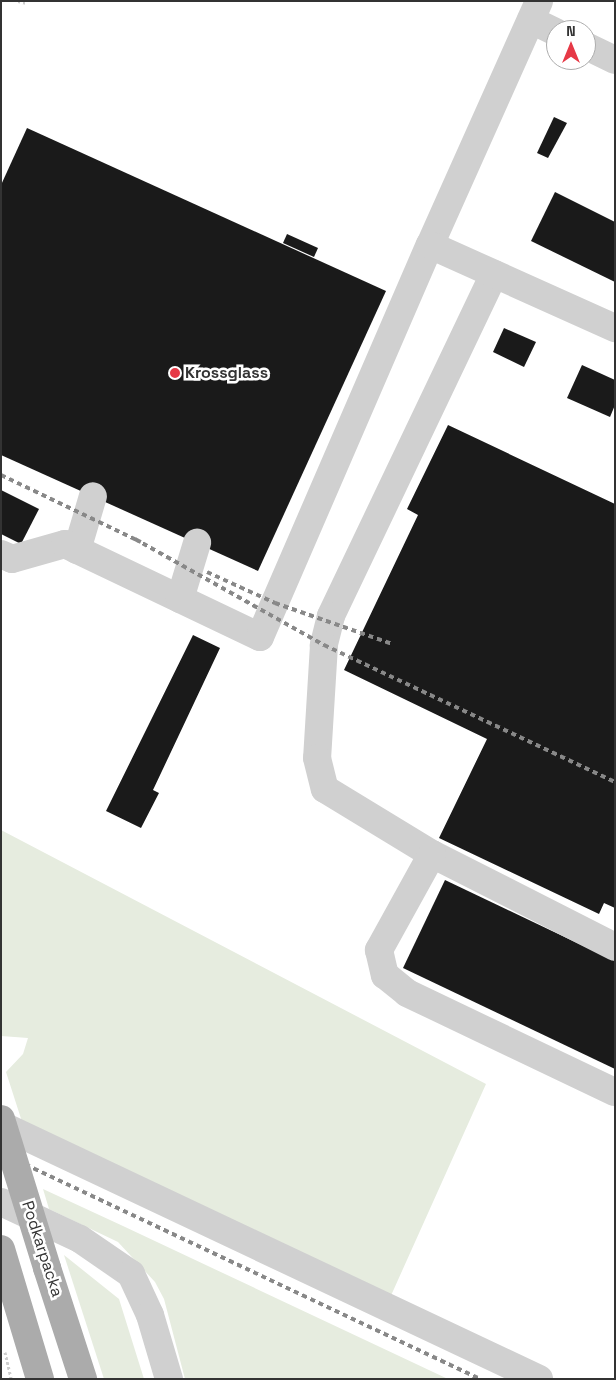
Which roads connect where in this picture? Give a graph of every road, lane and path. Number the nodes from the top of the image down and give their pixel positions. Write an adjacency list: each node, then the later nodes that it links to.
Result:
1 (18, 1): 2 (path)
2 (27, 3)
3 (535, 11): 4 (street); 7 (street)
4 (546, 22)
5 (596, 51): 6 (street)
6 (615, 60)
7 (430, 245): 8 (street); 14 (street)
8 (494, 274): 9 (street); 15 (street)
9 (615, 328)
10 (93, 496): 12 (street)
11 (196, 543): 14 (street)
12 (77, 550): 13 (street); 14 (street)
13 (1, 554)
14 (180, 599)
15 (432, 854): 16 (street); 17 (street)
16 (615, 947)
17 (615, 1092)
18 (1, 1119): 25 (main road, Podkarpacka, bridge)
19 (1, 1125): 27 (street)
20 (1, 1202): 26 (street)
21 (1, 1249): 24 (main road)
22 (3, 1345): 23 (path)
23 (11, 1379)
24 (40, 1379)
25 (84, 1379)
26 (169, 1379)
27 (538, 1379)

